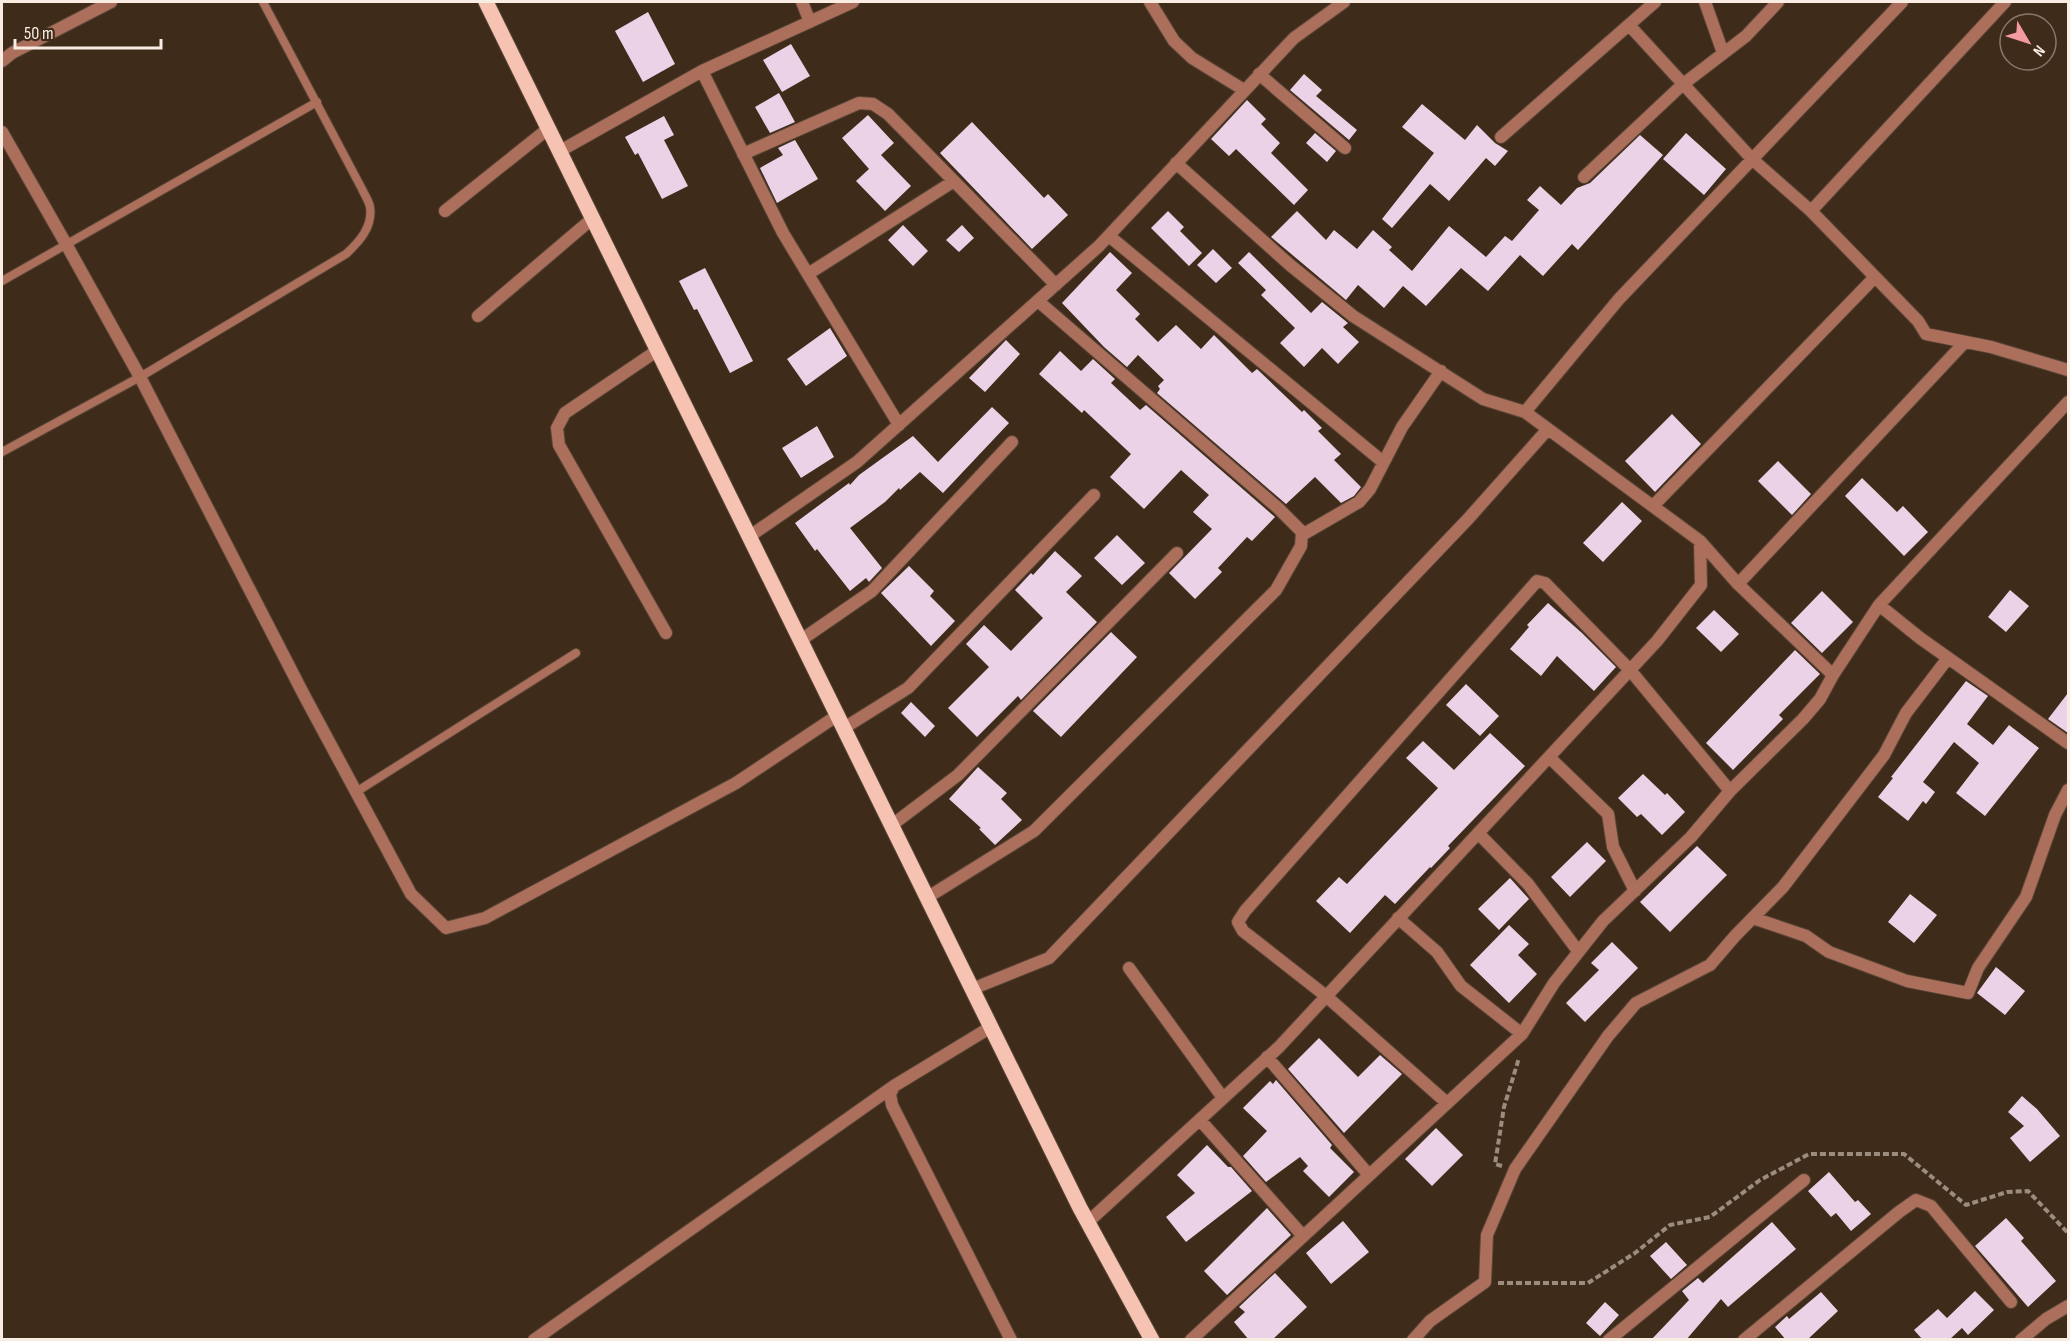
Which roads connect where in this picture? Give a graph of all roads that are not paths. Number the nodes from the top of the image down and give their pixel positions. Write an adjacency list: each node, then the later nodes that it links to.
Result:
1 (111, 2): 16 (street)
2 (263, 2): 21 (lane)
3 (486, 2): 22 (main road)
4 (802, 2): 13 (street)
5 (853, 2): 13 (street)
6 (1150, 2): 20 (street)
7 (1344, 2): 18 (street)
8 (1655, 2): 14 (street)
9 (1705, 2): 15 (street)
10 (1778, 2): 15 (street)
11 (1902, 2): 28 (street)
12 (2005, 2): 33 (street)
13 (810, 22): 17 (street)
14 (1629, 25): 19 (street); 24 (street)
15 (1723, 53): 19 (street)
16 (2, 61)
17 (702, 71): 26 (street); 27 (street)
18 (1259, 74): 20 (street); 25 (street)
19 (1682, 85): 28 (street); 30 (street)
20 (1244, 90): 29 (street)
21 (316, 102): 36 (lane); 47 (lane)
22 (549, 128): 26 (main road); 32 (street)
23 (2, 132): 36 (street)
24 (1502, 136)
25 (1345, 148)
26 (560, 151): 34 (main road)
27 (744, 154): 31 (street); 37 (street)
28 (1752, 159): 33 (street); 49 (street)
29 (1176, 163): 35 (street); 46 (street)
30 (1584, 177)
31 (954, 181): 37 (street); 40 (street)
32 (445, 211)
33 (1811, 211): 38 (street)
34 (593, 218): 42 (street); 44 (main road)
35 (1109, 236): 40 (street); 54 (street)
36 (66, 244): 39 (lane); 47 (street)
37 (808, 274): 50 (street)
38 (1875, 277): 43 (street); 56 (street)
39 (2, 281)
40 (1056, 285): 41 (street)
41 (1038, 301): 50 (street); 57 (street)
42 (478, 316)
43 (1965, 342): 45 (street); 61 (street)
44 (658, 350): 58 (main road); 63 (street)
45 (2068, 370)
46 (1441, 371): 49 (street); 54 (street)
47 (140, 377): 53 (lane); 74 (street)
48 (2068, 402): 62 (street)
49 (1525, 412): 51 (street)
50 (899, 425): 58 (street)
51 (1548, 429): 56 (street); 83 (street)
52 (1012, 442): 64 (street)
53 (2, 452)
54 (1383, 462): 57 (street)
55 (1094, 495): 69 (street)
56 (1653, 506): 59 (street)
57 (1302, 535): 78 (street)
58 (750, 536): 64 (main road)
59 (1700, 541): 61 (street); 67 (street)
60 (1177, 554): 75 (street)
61 (1738, 584): 68 (street)
62 (1879, 605): 66 (street); 68 (street)
63 (666, 633)
64 (801, 640): 69 (main road)
65 (576, 653): 74 (lane)
66 (1948, 658): 70 (street); 80 (street)
67 (1630, 670): 71 (street); 73 (street); 84 (street)
68 (1833, 675): 73 (street)
69 (841, 722): 74 (street); 75 (main road)
70 (2068, 742)
71 (1550, 757): 76 (street); 77 (street)
72 (2068, 790): 80 (street)
73 (1730, 791): 77 (street)
74 (356, 792)
75 (892, 825): 78 (main road)
76 (1478, 833): 79 (street); 81 (street)
77 (1635, 891): 81 (street)
78 (928, 897): 83 (main road)
79 (1398, 918): 84 (street); 86 (street)
80 (1753, 918): 102 (street)
81 (1578, 951): 86 (street)
82 (1129, 968): 89 (street)
83 (972, 989): 85 (main road)
84 (1326, 996): 87 (street); 90 (street)
85 (991, 1027): 88 (street); 94 (main road)
86 (1522, 1034): 90 (street)
87 (1267, 1057): 89 (street); 92 (street)
88 (894, 1086): 98 (street); 99 (street)
89 (1223, 1098): 91 (street)
90 (1447, 1103): 92 (street)
91 (1200, 1120): 94 (street); 95 (street)
92 (1369, 1175): 95 (street)
93 (1804, 1179): 103 (street)
94 (1088, 1222): 100 (main road)
95 (1303, 1236): 101 (street)
96 (2011, 1302): 104 (street)
97 (2068, 1306): 105 (street)
98 (534, 1340)
99 (1011, 1340)
100 (1152, 1340)
101 (1191, 1340)
102 (1413, 1340)
103 (1609, 1340)
104 (1744, 1340)
105 (2021, 1340)

